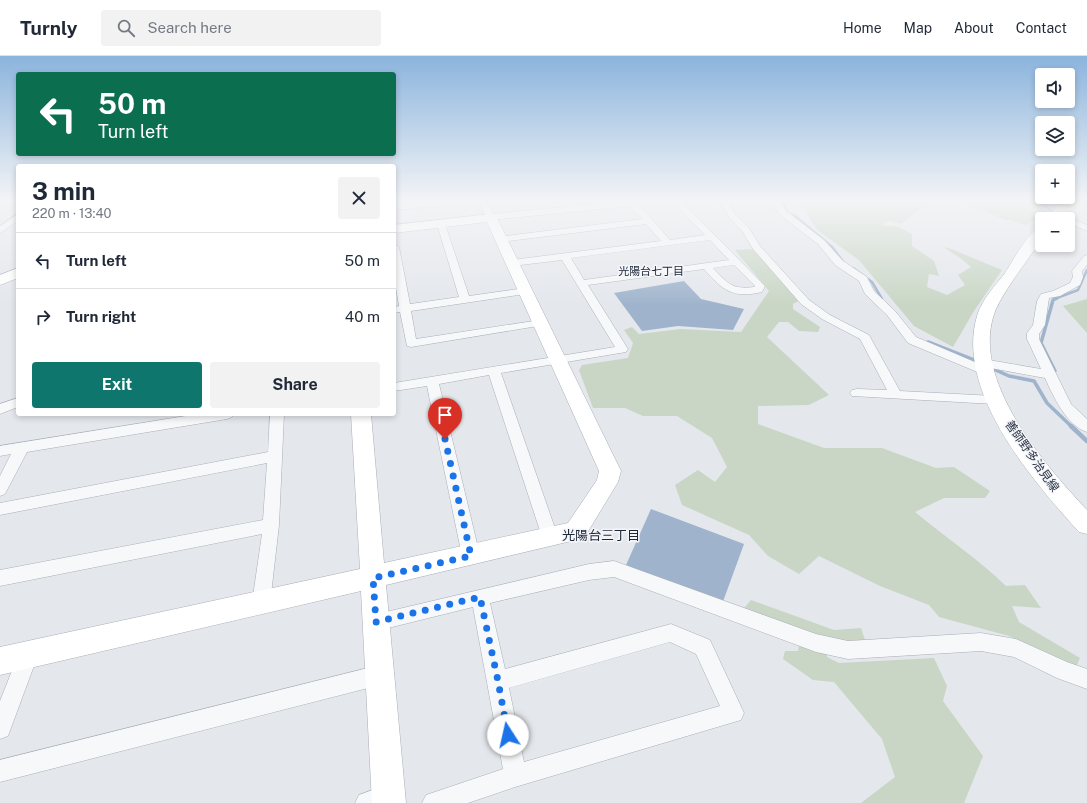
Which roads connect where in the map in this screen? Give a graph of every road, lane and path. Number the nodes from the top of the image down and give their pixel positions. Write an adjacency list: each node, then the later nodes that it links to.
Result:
1 (445, 235): 22 (street)
2 (498, 235): 9 (street)
3 (534, 235): 9 (street)
4 (661, 235): 11 (street)
5 (711, 235): 8 (street)
6 (749, 235): 32 (street)
7 (813, 235): 26 (street)
8 (713, 237): 11 (street); 14 (street)
9 (500, 239): 15 (street)
10 (1035, 240): 26 (street, 善師野多治見線)
11 (668, 242): 12 (street)
12 (565, 257): 15 (street); 20 (street)
13 (1087, 258): 28 (street)
14 (735, 262): 16 (street); 16 (street)
15 (512, 263): 21 (street)
16 (706, 266): 20 (street)
17 (16, 273): 19 (street)
18 (396, 278): 23 (street)
19 (0, 281)
20 (582, 283): 25 (street)
21 (525, 291): 22 (street); 24 (street)
22 (466, 299): 23 (street)
23 (399, 309): 24 (street)
24 (540, 323): 25 (street)
25 (560, 360): 27 (street); 47 (street)
26 (988, 367): 28 (street); 33 (street, 善師野多治見線)
27 (494, 370): 29 (street); 47 (street)
28 (1049, 371): 39 (street)
29 (432, 381): 30 (street); 48 (street)
30 (396, 387)
31 (857, 393): 32 (street)
32 (896, 395): 33 (street)
33 (994, 400): 46 (street, 善師野多治見線)
34 (16, 403): 35 (street)
35 (0, 409)
36 (204, 416): 40 (street)
37 (277, 416): 42 (street)
38 (361, 416): 50 (street)
39 (1087, 427)
40 (22, 448): 41 (street); 43 (street)
41 (0, 451)
42 (275, 456): 44 (street); 45 (street)
43 (0, 490)
44 (0, 509)
45 (271, 525): 49 (street); 52 (street)
46 (1087, 525)
47 (550, 538): 48 (street)
48 (471, 556): 50 (street)
49 (0, 578)
50 (373, 578): 52 (street); 53 (street)
51 (480, 597): 53 (street); 57 (street); 58 (street)
52 (261, 603): 54 (street)
53 (376, 622): 56 (street)
54 (28, 655): 55 (street); 59 (street)
55 (0, 661)
56 (380, 675): 60 (street); 62 (street)
57 (1087, 679)
58 (498, 681): 61 (street); 61 (street)
59 (0, 728)
60 (0, 771)
61 (515, 776): 63 (street)
62 (382, 801)
63 (434, 803)

